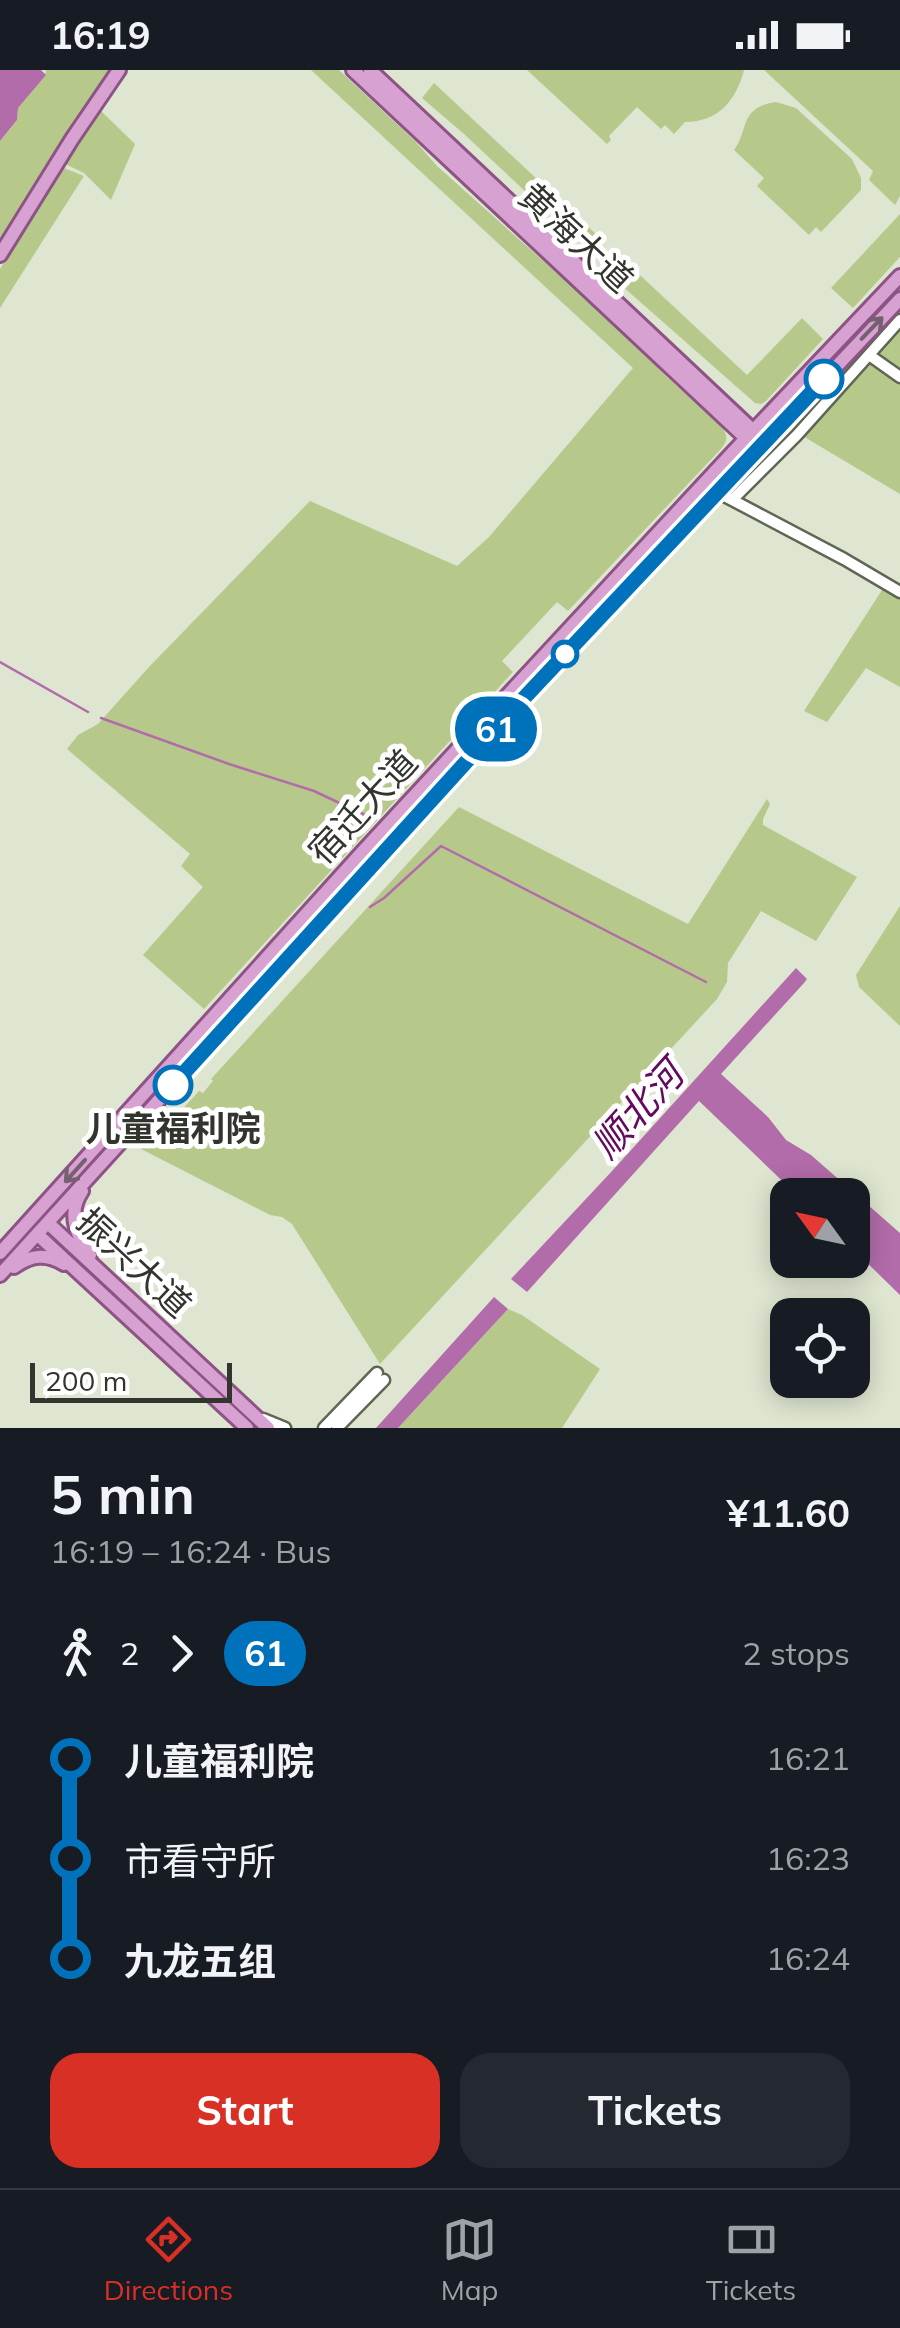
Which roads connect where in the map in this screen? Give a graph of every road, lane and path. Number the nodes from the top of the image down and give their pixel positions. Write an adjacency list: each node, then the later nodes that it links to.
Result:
1 (118, 70): 4 (main road)
2 (353, 70): 10 (main road, 黄海大道)
3 (370, 70): 10 (main road, 黄海大道)
4 (0, 255)
5 (900, 276): 10 (main road, 宿迁大道)
6 (900, 299): 11 (main road, 宿迁大道, one-way to 6)
7 (900, 320): 8 (street)
8 (869, 356): 9 (street); 13 (street)
9 (900, 376)
10 (749, 434): 11 (main road, 黄海大道); 18 (main road, 宿迁大道, one-way to 18)
11 (761, 445): 12 (main road, 宿迁大道)
12 (717, 492): 13 (street); 15 (main road, 宿迁大道)
13 (732, 500): 14 (street)
14 (900, 592)
15 (99, 1166): 16 (main road, 宿迁大道); 20 (main road)
16 (48, 1223): 17 (main road, 宿迁大道); 20 (main road, 振兴大道)
17 (37, 1234): 19 (main road, 宿迁大道); 20 (main road, 振兴大道)
18 (0, 1253)
19 (0, 1276): 20 (main road)
20 (106, 1289): 21 (main road, 振兴大道)
21 (249, 1423): 23 (main road, 振兴大道); 24 (street)
22 (339, 1426): 25 (street)
23 (268, 1428)
24 (285, 1428)
25 (324, 1428)

